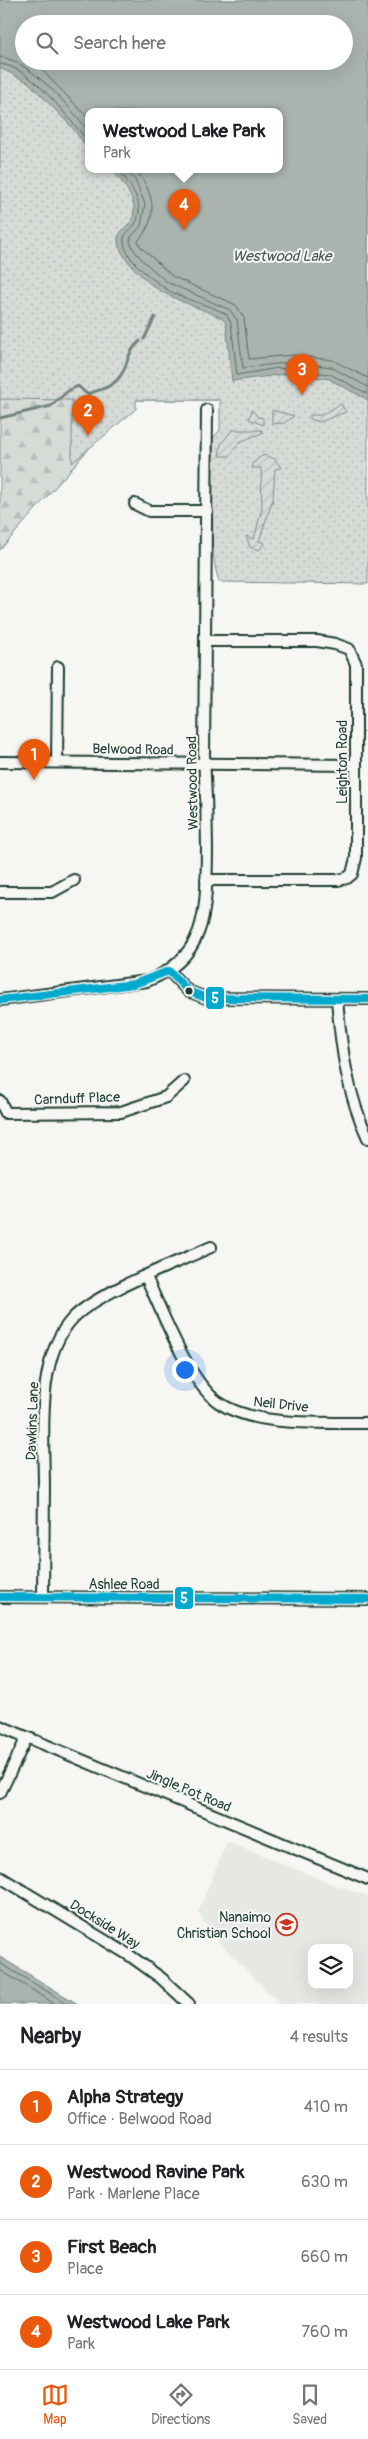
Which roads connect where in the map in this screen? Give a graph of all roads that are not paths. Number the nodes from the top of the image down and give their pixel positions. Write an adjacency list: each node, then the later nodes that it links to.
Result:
1 (207, 410): 3 (street, Westwood Road)
2 (135, 504): 3 (street)
3 (207, 511): 4 (street, Westwood Road)
4 (205, 640): 8 (street, Westwood Road); 9 (street, Leighton Road)
5 (58, 667): 7 (street)
6 (0, 762): 7 (street, Belwood Road)
7 (57, 762): 8 (street, Belwood Road)
8 (205, 764): 9 (street, Belwood Road); 11 (street, Westwood Road)
9 (356, 765): 11 (street, Leighton Road)
10 (74, 880): 12 (street)
11 (206, 880): 13 (street, Westwood Road)
12 (0, 892)
13 (169, 971): 14 (street); 16 (street, Westwood Road)
14 (337, 999): 15 (street); 19 (street)
15 (368, 999)
16 (0, 1000)
17 (184, 1081): 18 (street, Carnduff Place)
18 (0, 1101)
19 (368, 1138)
20 (211, 1247): 21 (street, Dawkins Lane)
21 (146, 1277): 22 (street, Neil Drive); 24 (street, Dawkins Lane)
22 (368, 1423)
23 (0, 1597): 24 (street, Ashlee Road)
24 (43, 1597): 25 (street, Ashlee Road)
25 (368, 1599)
26 (0, 1726): 27 (street, Jingle Pot Road)
27 (28, 1738): 28 (street); 30 (street, Jingle Pot Road)
28 (0, 1793)
29 (0, 1877): 31 (street, Dockside Way)
30 (368, 1879)
31 (189, 2004)

